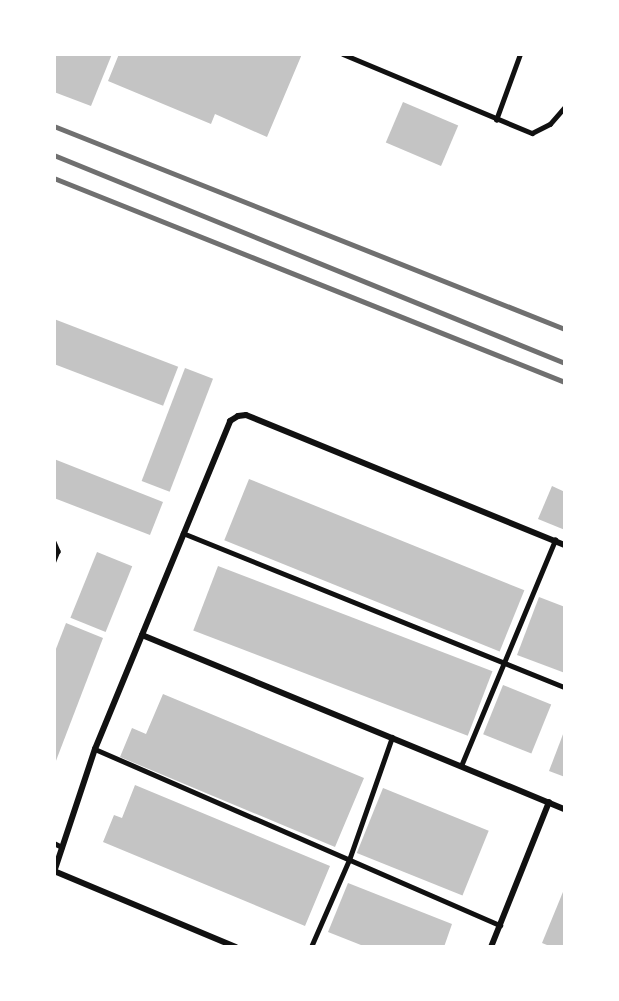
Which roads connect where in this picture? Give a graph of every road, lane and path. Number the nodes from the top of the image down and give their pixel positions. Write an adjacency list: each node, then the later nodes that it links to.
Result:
1 (343, 54): 4 (lane)
2 (520, 54): 4 (lane)
3 (565, 107): 4 (lane)
4 (496, 120)
5 (183, 533): 6 (street); 10 (street); 11 (lane)
6 (555, 540): 8 (street); 11 (lane)
7 (54, 543): 9 (lane)
8 (565, 545)
9 (54, 561)
10 (142, 635): 13 (street); 14 (street)
11 (502, 664): 12 (lane); 15 (lane)
12 (565, 687)
13 (392, 737): 15 (street); 20 (lane)
14 (95, 749): 19 (street); 20 (lane)
15 (461, 766): 16 (street)
16 (549, 802): 17 (street); 22 (street)
17 (565, 808)
18 (54, 843): 19 (lane)
19 (62, 847): 21 (street)
20 (349, 860): 22 (lane); 24 (lane)
21 (54, 872): 23 (street)
22 (500, 925): 25 (street)
23 (236, 947)
24 (311, 947)
25 (492, 947)

